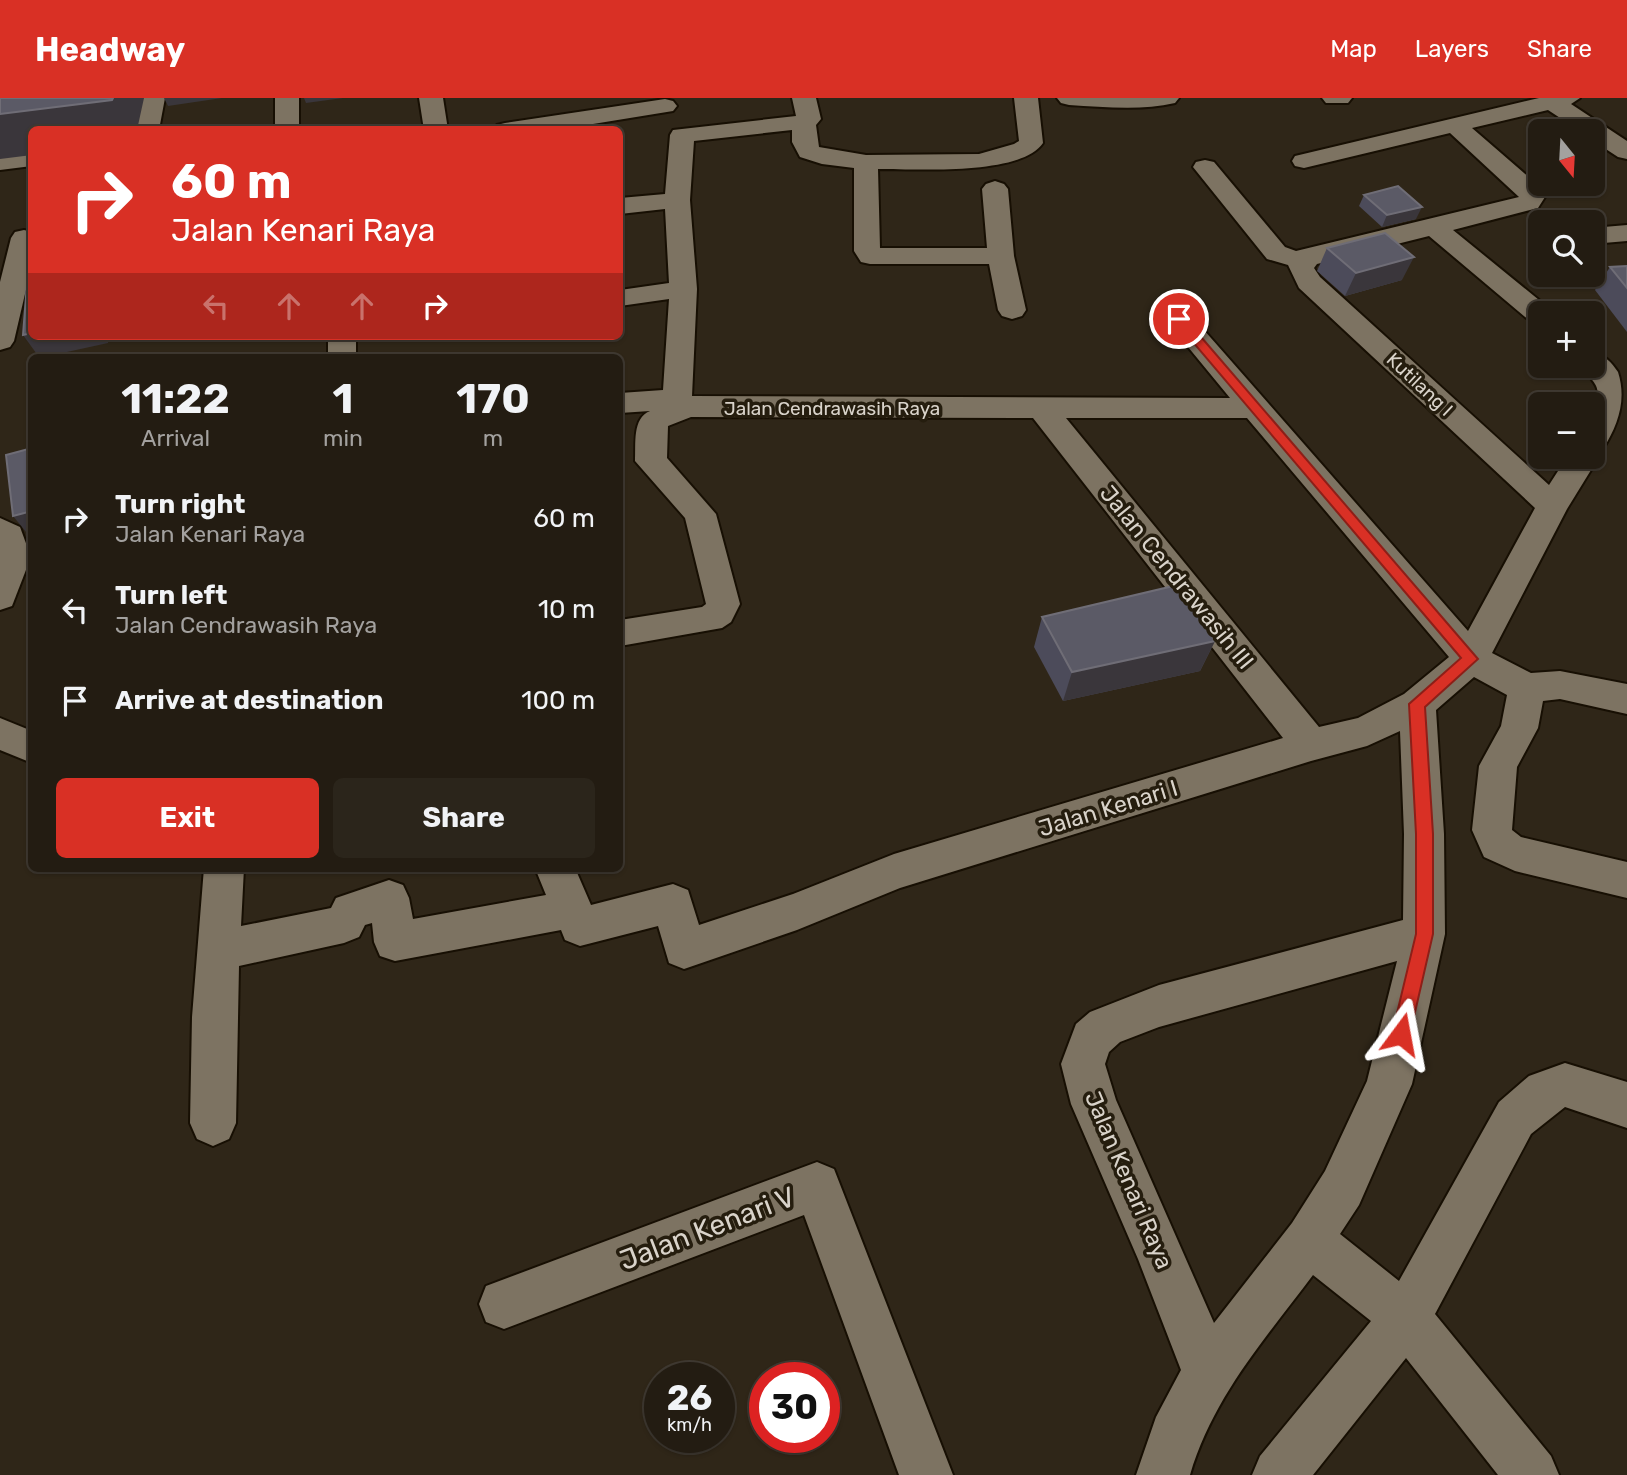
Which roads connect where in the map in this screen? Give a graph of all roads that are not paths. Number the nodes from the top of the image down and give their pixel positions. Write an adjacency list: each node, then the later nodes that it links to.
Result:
1 (153, 98): 13 (street)
2 (287, 98): 14 (street)
3 (431, 98): 15 (street)
4 (1026, 98): 21 (street)
5 (1069, 98): 9 (street)
6 (1167, 98): 9 (street)
7 (1334, 98): 8 (street)
8 (1340, 98)
9 (1120, 100)
10 (1560, 100): 17 (street); 18 (street)
11 (665, 106): 16 (street)
12 (804, 110): 21 (street); 25 (street)
13 (148, 126)
14 (287, 126)
15 (435, 126)
16 (532, 126)
17 (1456, 126): 20 (street); 27 (street)
18 (1627, 152)
19 (28, 160): 22 (street)
20 (1304, 161)
21 (866, 162): 31 (street)
22 (0, 163)
23 (1205, 167): 32 (street)
24 (995, 189): 31 (street)
25 (677, 200): 26 (street); 33 (street)
26 (623, 206)
27 (1433, 226): 32 (street); 35 (street)
28 (1627, 233): 29 (street)
29 (1605, 235)
30 (19, 239): 38 (street)
31 (1001, 256): 36 (street)
32 (1308, 258): 47 (street, Kutilang I)
33 (682, 289): 34 (street); 42 (street)
34 (623, 298)
35 (1528, 305)
36 (1012, 310)
37 (1179, 319): 43 (street)
38 (0, 341)
39 (1605, 374): 40 (street)
40 (1622, 396): 45 (street)
41 (623, 403): 42 (street, Jalan Cendrawasih Raya)
42 (682, 403): 44 (street, Jalan Cendrawasih Raya); 50 (street)
43 (1254, 408): 44 (street, Jalan Cendrawasih Raya); 51 (street)
44 (1043, 410): 55 (street, Jalan Cendrawasih III)
45 (1605, 421)
46 (1575, 469): 47 (street)
47 (1552, 506): 51 (street)
48 (0, 530): 49 (street)
49 (0, 597)
50 (623, 633)
51 (1500, 674): 52 (street); 53 (street); 59 (street)
52 (1627, 699)
53 (1417, 704): 55 (street, Jalan Kenari I); 61 (street)
54 (0, 733): 56 (street)
55 (1311, 745): 60 (street, Jalan Kenari I)
56 (28, 746)
57 (224, 872): 62 (street)
58 (557, 872): 60 (street)
59 (1627, 880)
60 (572, 909): 62 (street)
61 (1424, 934): 65 (street); 68 (street, Jalan Kenari Raya)
62 (220, 950): 64 (street)
63 (1627, 1105): 67 (street)
64 (213, 1123)
65 (1309, 1240): 67 (street); 68 (street)
66 (504, 1304): 69 (street, Jalan Kenari V)
67 (1406, 1318): 71 (street); 72 (street)
68 (1208, 1372): 70 (street)
69 (926, 1475)
70 (1163, 1475)
71 (1279, 1475)
72 (1532, 1475)

